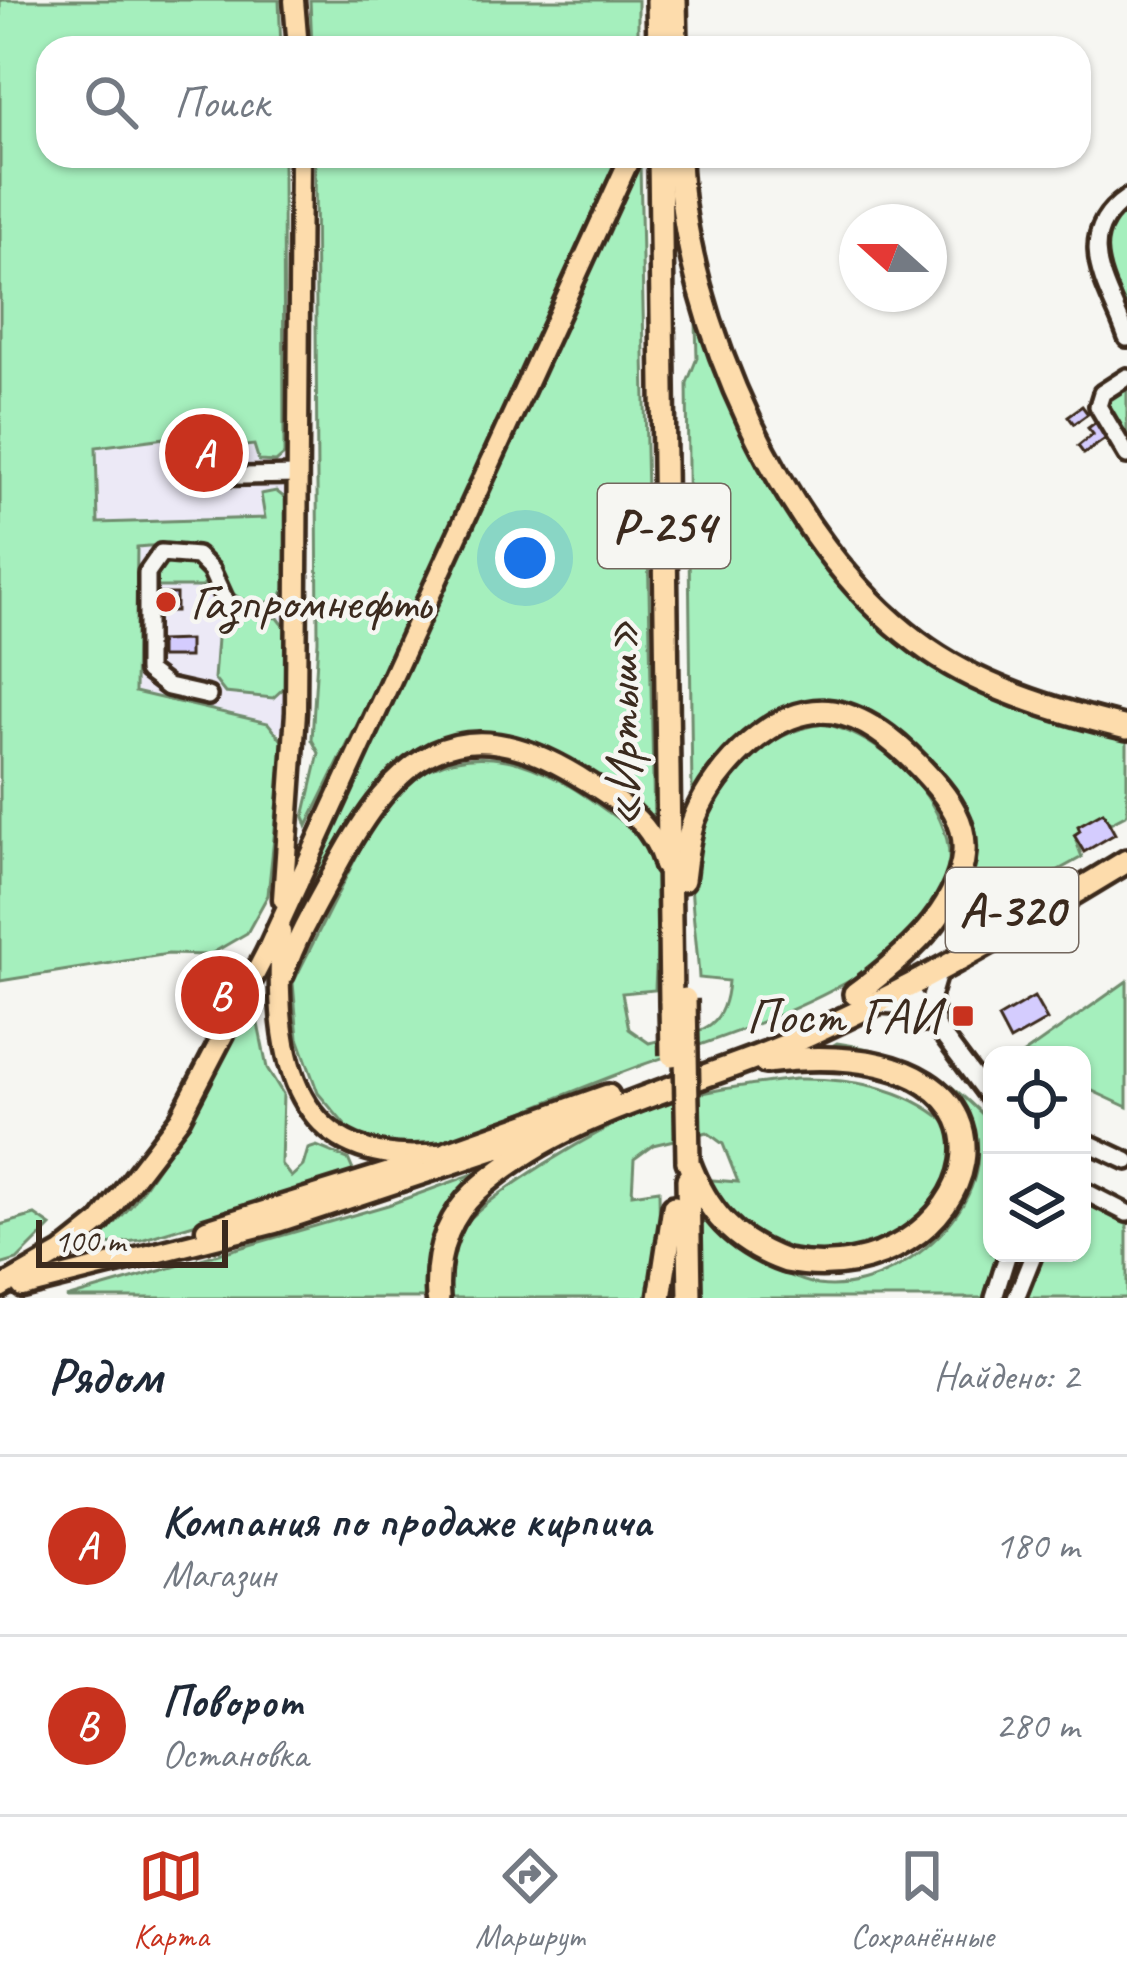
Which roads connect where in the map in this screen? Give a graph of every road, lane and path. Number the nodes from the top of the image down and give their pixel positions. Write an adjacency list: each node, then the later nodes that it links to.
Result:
1 (294, 0): 4 (main road)
2 (656, 0): 5 (highway)
3 (671, 0): 6 (highway)
4 (297, 36)
5 (656, 36)
6 (672, 36)
7 (300, 168): 16 (main road)
8 (625, 168): 24 (main road)
9 (660, 168): 23 (highway, «Иртыш» / Р-254)
10 (675, 168): 23 (highway, «Иртыш» / Р-254)
11 (677, 168): 20 (highway)
12 (1127, 198): 13 (street)
13 (1127, 338)
14 (1127, 377): 15 (street)
15 (1127, 454)
16 (298, 475): 17 (street); 24 (main road)
17 (196, 477)
18 (228, 607): 19 (street)
19 (208, 696)
20 (1127, 728)
21 (1127, 848): 26 (highway, А-320)
22 (1127, 861): 25 (highway, А-320)
23 (676, 888): 27 (main road); 28 (highway); 37 (highway, «Иртыш» / Р-254, bridge)
24 (281, 916): 27 (main road); 44 (main road)
25 (945, 963): 26 (highway, А-320); 29 (street)
26 (902, 979): 28 (highway, А-320); 29 (street)
27 (278, 995): 34 (main road)
28 (858, 1001): 29 (street); 30 (highway); 34 (highway)
29 (944, 1041): 31 (street)
30 (710, 1074): 32 (highway); 37 (highway)
31 (983, 1087)
32 (594, 1116): 43 (main road); 45 (highway)
33 (1091, 1144): 36 (street)
34 (448, 1153): 43 (main road)
35 (1091, 1157): 36 (street)
36 (1127, 1162)
37 (681, 1163): 39 (highway, Р-254); 48 (highway, Р-254)
38 (1091, 1195): 40 (street)
39 (674, 1207): 46 (highway); 47 (highway, Р-254)
40 (1127, 1214)
41 (1005, 1262): 49 (street)
42 (1030, 1262): 50 (street)
43 (22, 1287): 44 (main road)
44 (0, 1290)
45 (439, 1298)
46 (660, 1298)
47 (675, 1298)
48 (690, 1298)
49 (994, 1298)
50 (1016, 1298)

